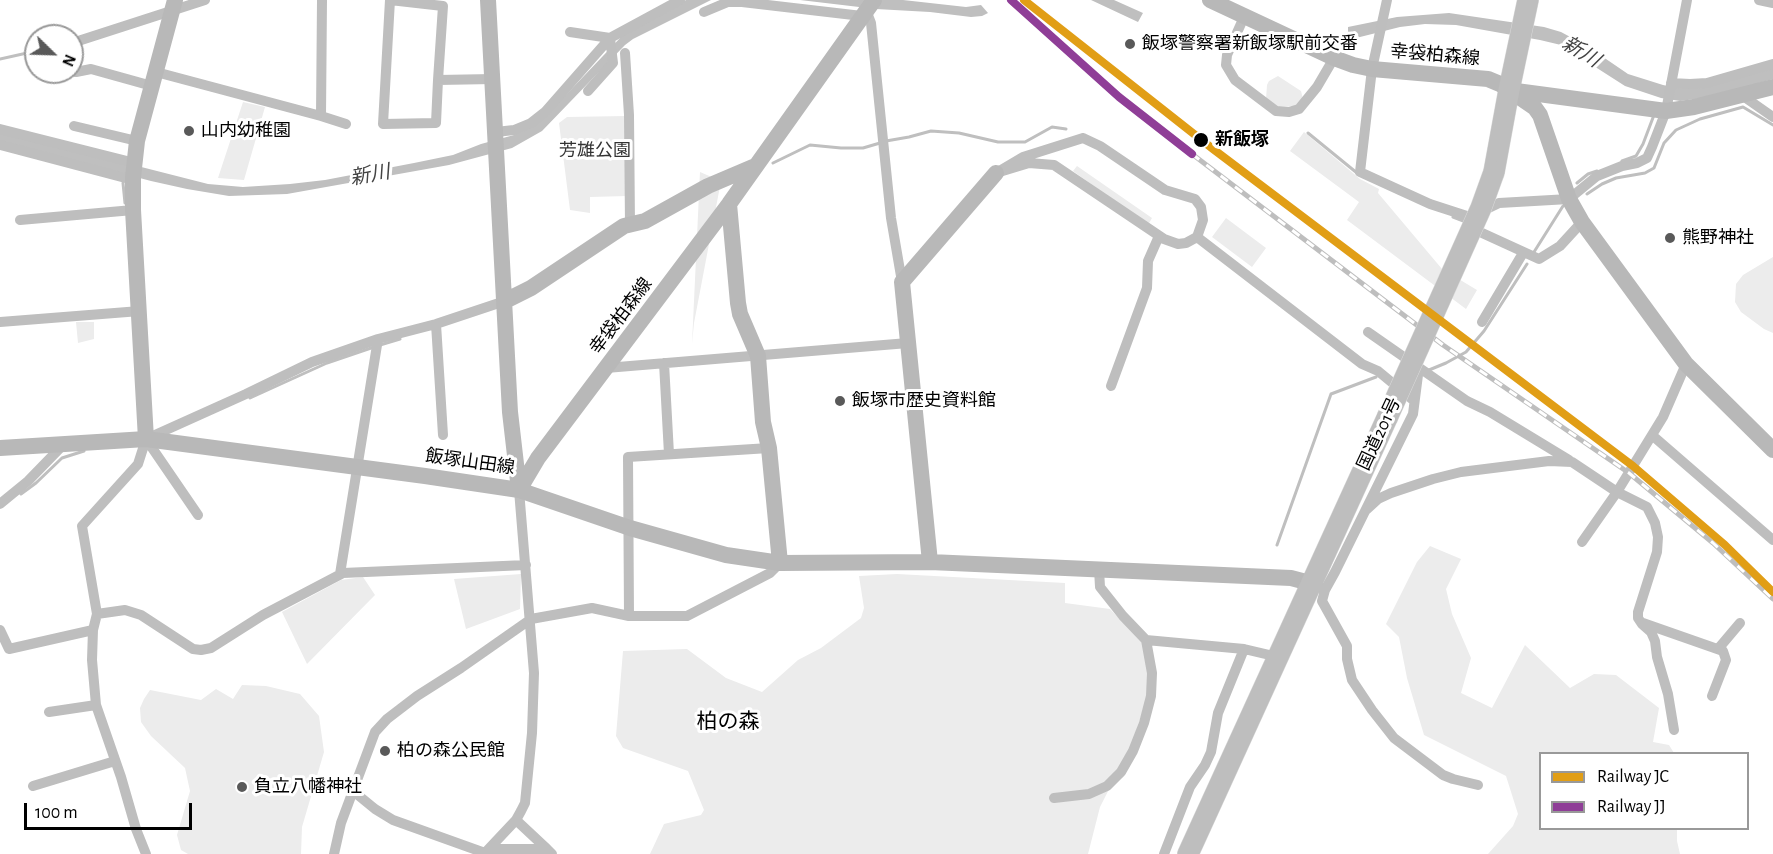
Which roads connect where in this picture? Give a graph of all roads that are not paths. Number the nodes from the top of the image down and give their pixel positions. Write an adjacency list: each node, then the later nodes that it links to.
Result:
1 (206, 0): 13 (street)
2 (322, 0): 34 (street)
3 (390, 0): 27 (street); 27 (street)
4 (488, 0): 26 (street, 飯塚山田線)
5 (680, 0): 19 (street)
6 (1210, 0): 16 (street, 幸袋柏森線)
7 (1248, 0): 16 (street)
8 (1387, 0): 23 (street)
9 (1528, 0): 30 (highway, 国道201号)
10 (1687, 0): 28 (street)
11 (1759, 0): 12 (street)
12 (1773, 3)
13 (174, 5): 18 (street); 25 (street)
14 (867, 9): 15 (street); 43 (street, 幸袋柏森線); 57 (street)
15 (704, 12)
16 (1244, 17): 21 (street, 幸袋柏森線); 21 (street)
17 (570, 32): 19 (street)
18 (84, 39)
19 (611, 41): 31 (street); 40 (street)
20 (625, 53): 53 (street)
21 (1334, 58): 23 (street, 幸袋柏森線)
22 (1773, 64): 28 (street)
23 (1372, 69): 30 (street, 幸袋柏森線); 50 (street)
24 (84, 70): 25 (street)
25 (154, 79): 34 (street); 39 (street)
26 (493, 79): 27 (street); 40 (street, 飯塚山田線)
27 (438, 80)
28 (1671, 84): 33 (street)
29 (1773, 87): 32 (street, 幸袋柏森線)
30 (1509, 90): 33 (street, 幸袋柏森線); 47 (street); 96 (highway, 国道201号, bridge)
31 (588, 92)
32 (1743, 96): 33 (street, 幸袋柏森線); 35 (street)
33 (1667, 105): 47 (street)
34 (321, 116): 36 (street)
35 (1773, 117)
36 (346, 124)
37 (74, 126): 39 (street)
38 (0, 129): 45 (street)
39 (137, 141): 45 (street)
40 (496, 141): 58 (street, 飯塚山田線)
41 (1063, 144): 44 (street); 46 (street); 55 (street)
42 (1, 145): 45 (street)
43 (756, 166): 48 (street, 幸袋柏森線); 53 (street)
44 (1060, 167): 46 (street); 54 (street)
45 (134, 171): 49 (street)
46 (996, 173): 57 (street)
47 (1569, 199): 50 (street); 52 (street)
48 (729, 204): 66 (street); 70 (street, 幸袋柏森線)
49 (133, 210): 51 (street); 59 (street)
50 (1470, 217): 56 (street)
51 (20, 219)
52 (1582, 222): 56 (street); 68 (street)
53 (630, 225): 58 (street)
54 (1159, 236): 55 (street); 71 (street)
55 (1197, 237): 72 (street)
56 (1523, 253): 61 (street)
57 (902, 282): 64 (street)
58 (505, 301): 62 (street); 83 (street, 飯塚山田線)
59 (140, 311): 60 (street); 75 (street)
60 (0, 322)
61 (1482, 322)
62 (436, 328): 65 (street); 73 (street)
63 (1368, 332): 69 (street)
64 (908, 343): 66 (street); 91 (street)
65 (377, 344): 75 (street); 82 (street)
66 (758, 356): 67 (street); 78 (street)
67 (664, 363): 70 (street); 80 (street)
68 (1686, 364): 74 (street); 79 (street)
69 (1419, 367): 72 (street); 81 (street)
70 (606, 368): 83 (street, 幸袋柏森線)
71 (1111, 386)
72 (1413, 400): 86 (street)
73 (443, 435)
74 (1653, 436): 84 (street); 89 (street)
75 (146, 439): 76 (street, 飯塚山田線); 82 (street, 飯塚山田線); 87 (street); 97 (street)
76 (63, 445): 77 (street, 飯塚山田線); 85 (street)
77 (0, 448)
78 (769, 448): 80 (street); 92 (street)
79 (1773, 450)
80 (669, 454): 88 (street)
81 (1572, 462): 84 (street); 86 (street)
82 (358, 467): 83 (street, 飯塚山田線); 95 (street)
83 (519, 490): 88 (street); 93 (street)
84 (1617, 492): 90 (street); 100 (street)
85 (0, 504)
86 (1366, 510): 96 (street)
87 (198, 515)
88 (630, 528): 92 (street); 98 (street)
89 (1773, 540)
90 (1581, 542)
91 (930, 562): 92 (street); 94 (street)
92 (780, 563): 98 (street)
93 (526, 565): 95 (street); 99 (street)
94 (1099, 569): 96 (street); 104 (street)
95 (340, 574): 97 (street)
96 (1317, 586): 107 (highway, 国道201号); 113 (street)
97 (97, 614): 103 (street)
98 (629, 616): 99 (street)
99 (531, 619): 115 (street); 117 (street)
100 (1640, 622): 106 (street); 111 (street)
101 (1740, 623): 106 (street)
102 (0, 630): 103 (street)
103 (93, 630): 109 (street)
104 (1146, 640): 105 (street); 116 (street)
105 (1244, 649): 107 (street); 122 (street)
106 (1718, 649): 108 (street)
107 (1278, 657): 123 (highway, 国道201号)
108 (1712, 696)
109 (96, 705): 110 (street); 112 (street)
110 (49, 712)
111 (1674, 730)
112 (115, 761): 114 (street); 120 (street)
113 (1478, 785)
114 (33, 786)
115 (353, 791): 118 (street); 121 (street)
116 (1054, 798)
117 (516, 820): 118 (street); 119 (street)
118 (486, 852): 119 (street)
119 (550, 852)
120 (146, 854)
121 (334, 854)
122 (1164, 854)
123 (1188, 854)

